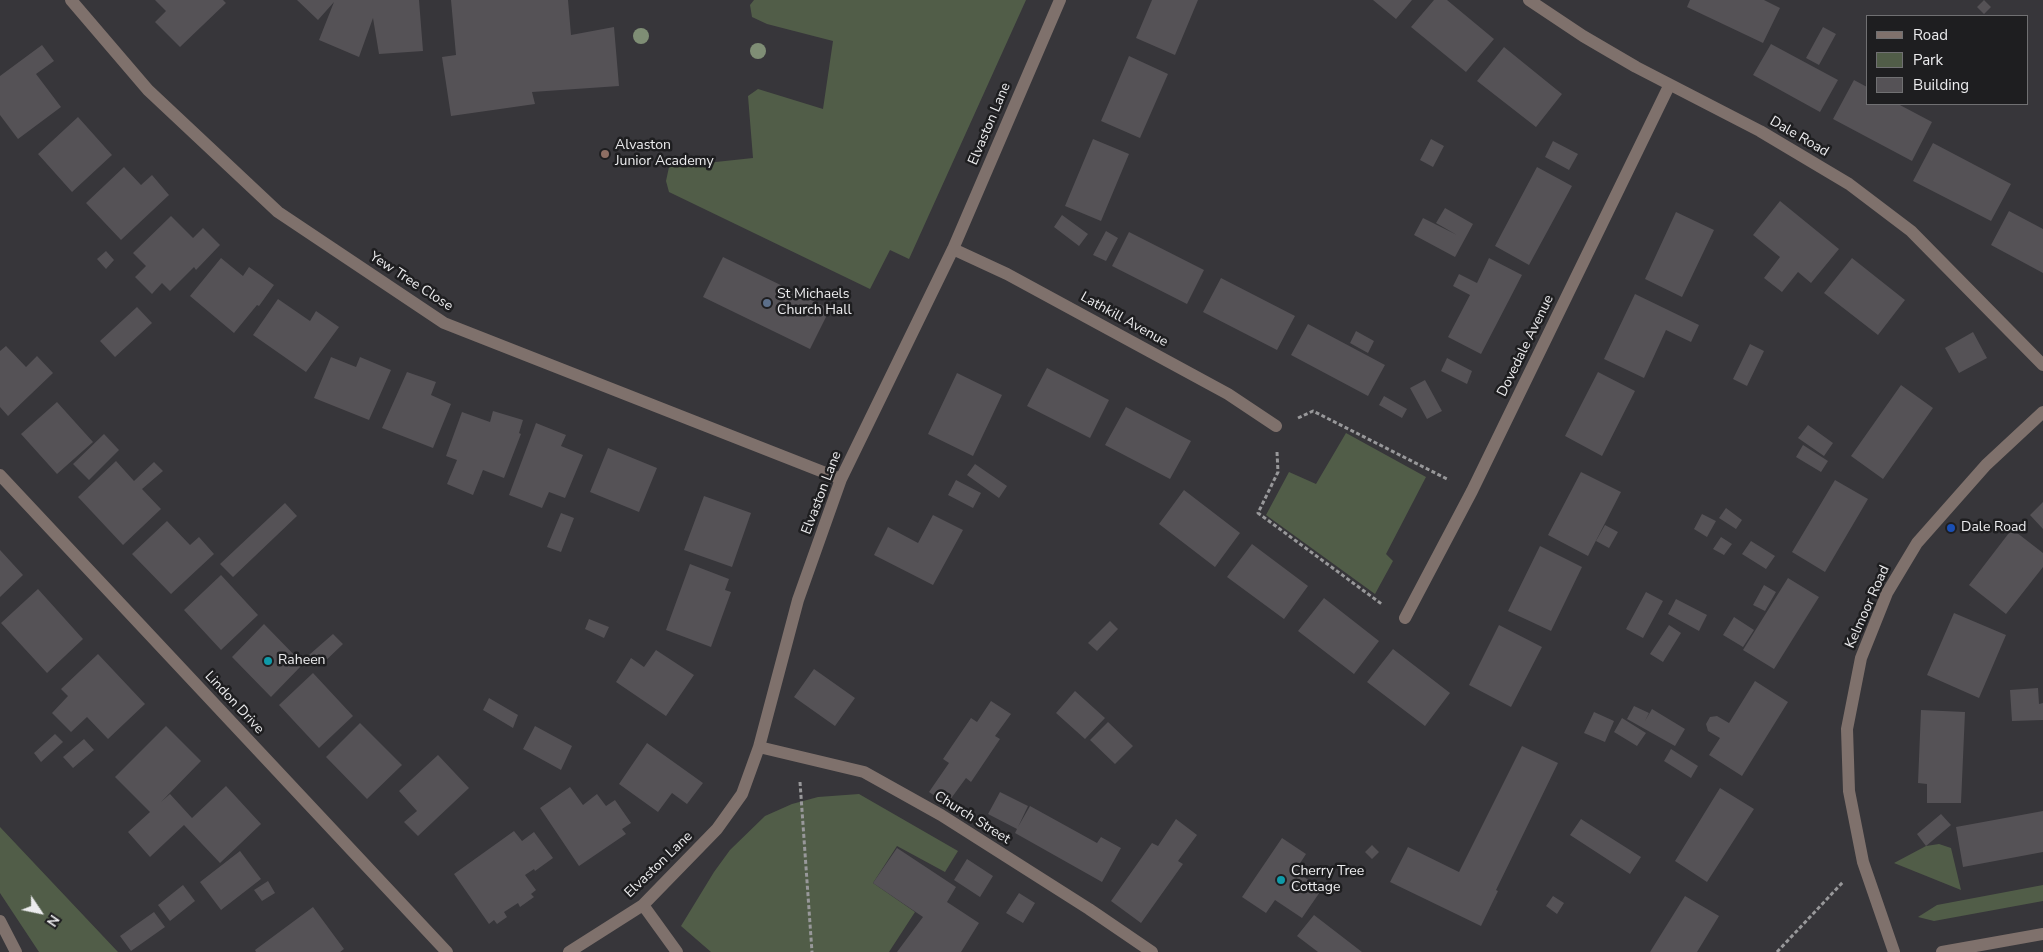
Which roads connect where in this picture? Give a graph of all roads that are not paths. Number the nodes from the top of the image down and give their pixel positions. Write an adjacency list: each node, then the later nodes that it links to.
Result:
1 (71, 0): 10 (street, Yew Tree Close)
2 (1060, 0): 5 (street, Elvaston Lane)
3 (1529, 0): 4 (street, Dale Road)
4 (1669, 86): 6 (street, Dale Road); 11 (street, Dovedale Avenue)
5 (952, 249): 8 (street, Lathkill Avenue); 10 (street, Elvaston Lane)
6 (2043, 365)
7 (2043, 412): 21 (street, Kelmoor Road)
8 (1276, 426)
9 (0, 474): 17 (street, Lindon Drive)
10 (841, 479): 12 (street, Elvaston Lane)
11 (1405, 618)
12 (759, 747): 13 (street, Elvaston Lane); 20 (street, Church Street)
13 (643, 905): 18 (street, Elvaston Lane); 19 (street)
14 (0, 921): 16 (street)
15 (2043, 934): 22 (street)
16 (16, 952)
17 (447, 952)
18 (569, 952)
19 (677, 952)
20 (1152, 952)
21 (1894, 952)
22 (1942, 952)

